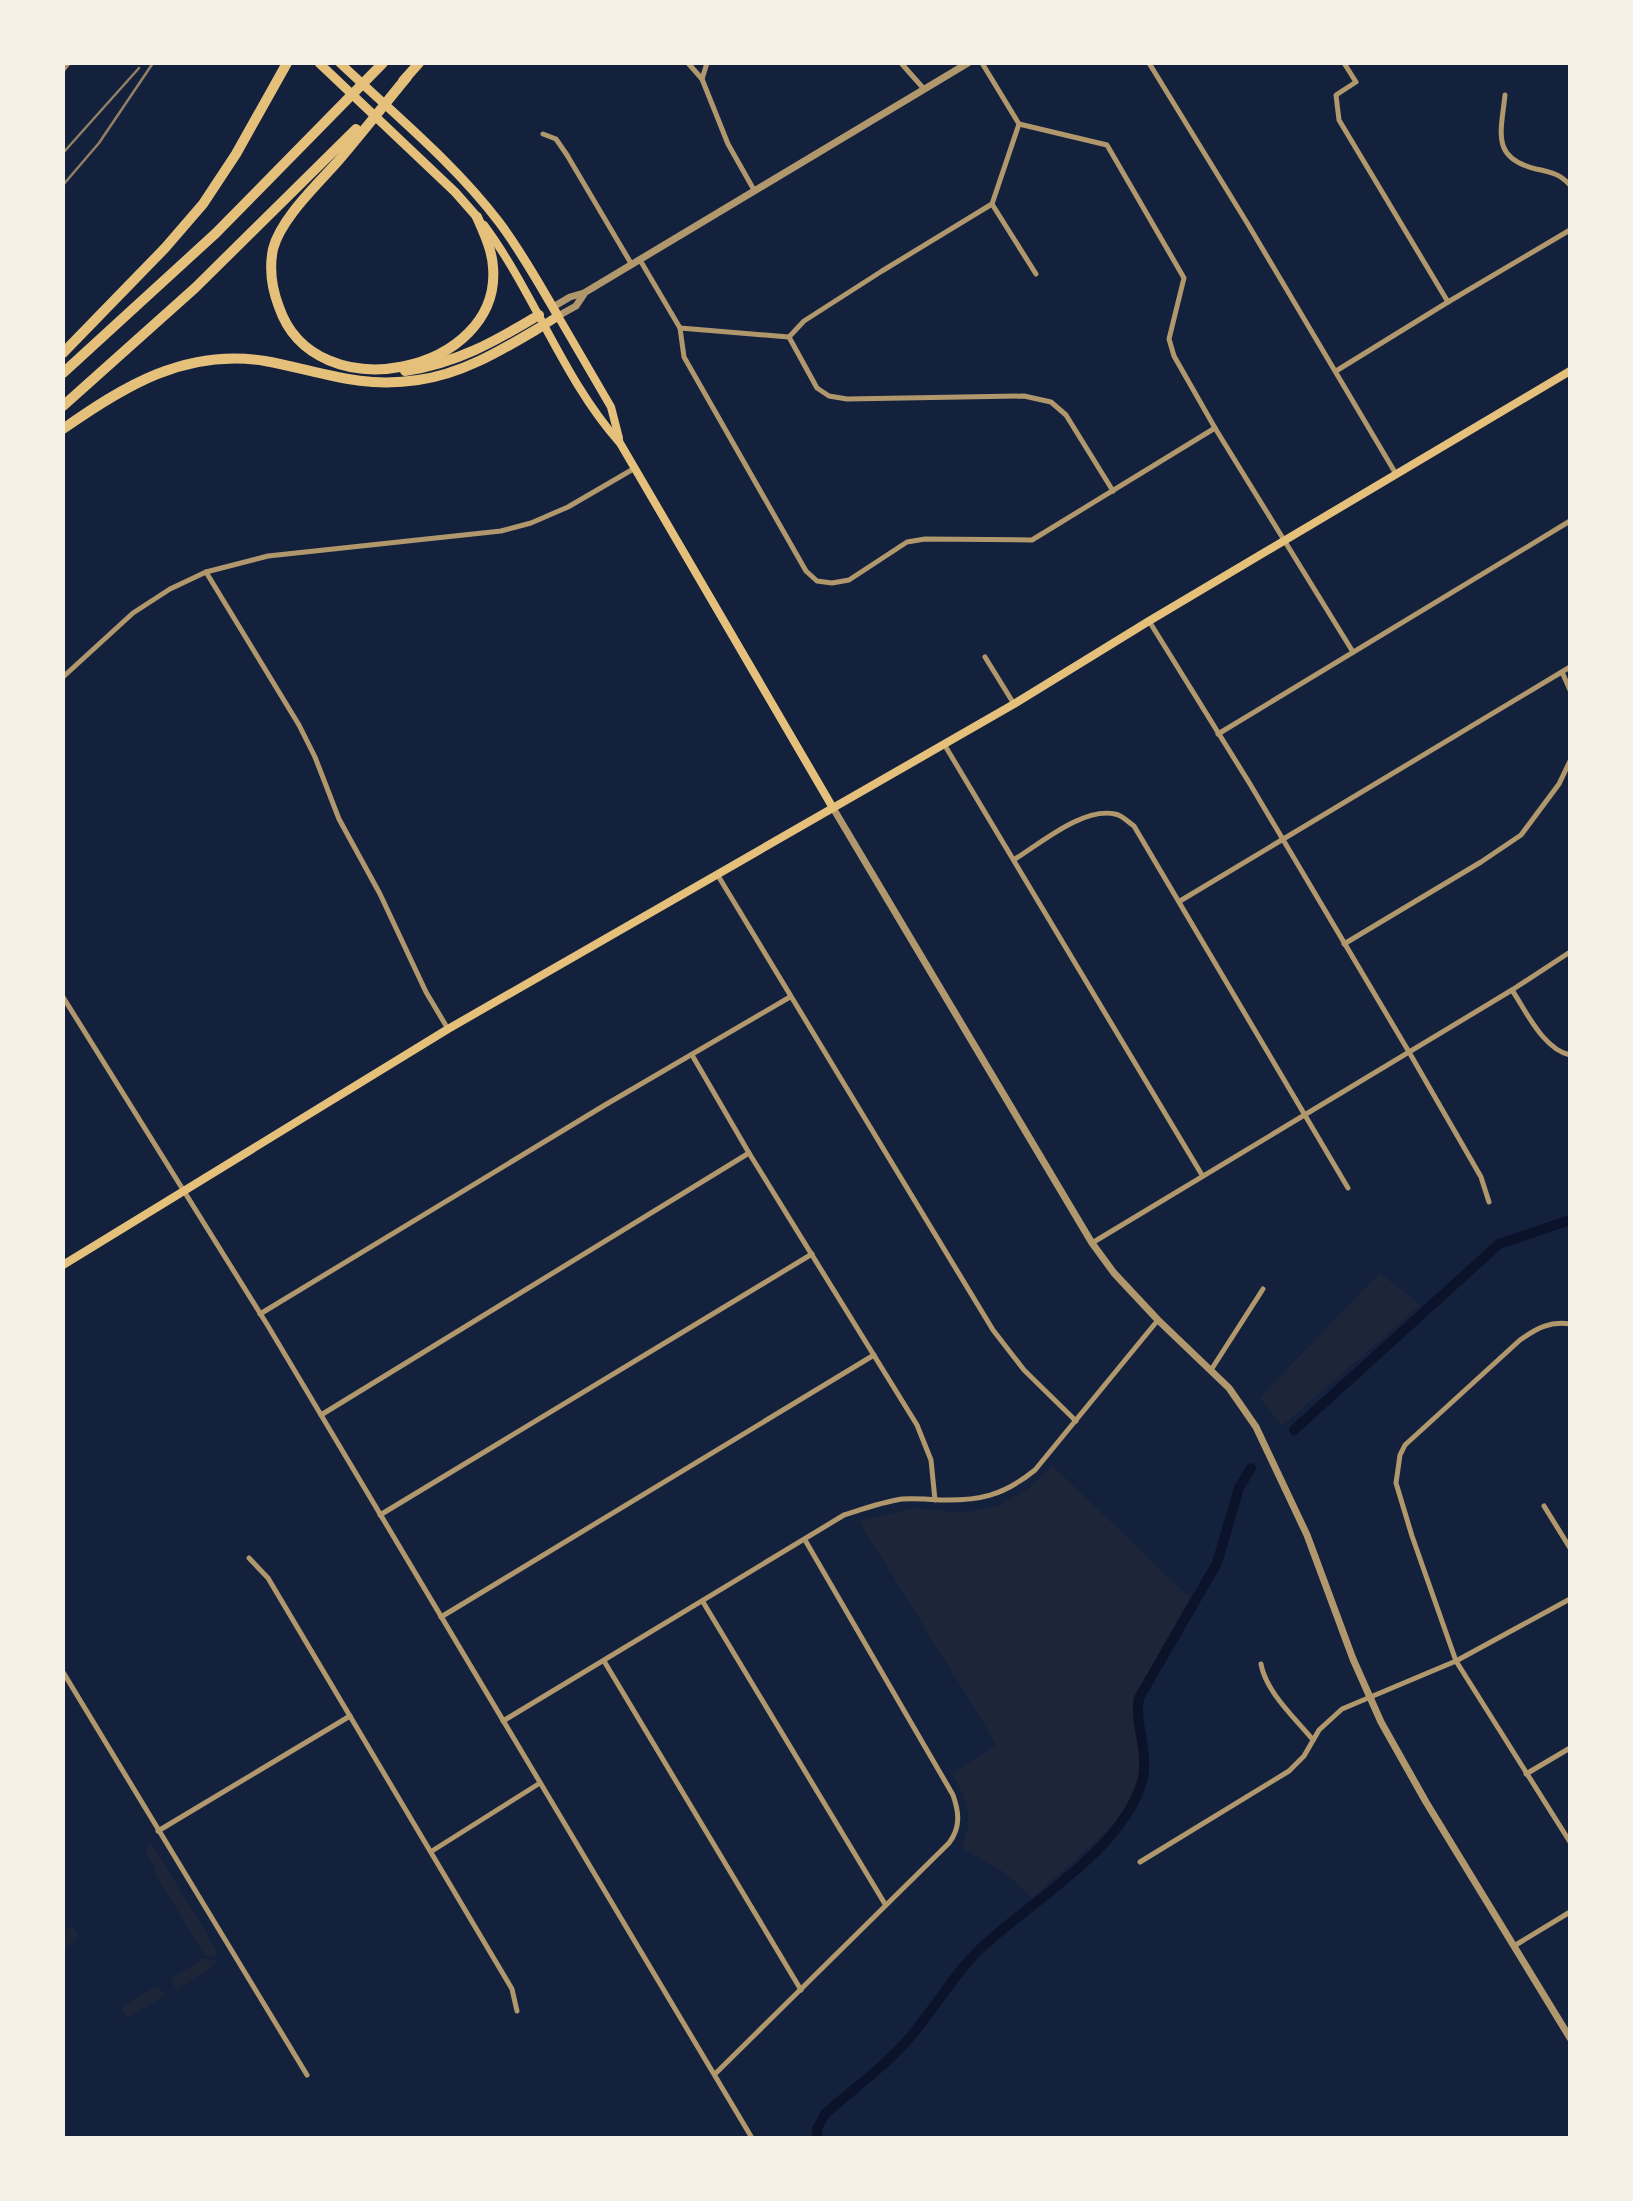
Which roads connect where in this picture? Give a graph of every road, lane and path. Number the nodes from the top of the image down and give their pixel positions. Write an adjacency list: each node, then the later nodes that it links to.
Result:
1 (67, 63): 15 (street)
2 (279, 63): 20 (highway)
3 (287, 63): 20 (highway)
4 (319, 63): 26 (highway)
5 (340, 63): 32 (highway)
6 (383, 63): 41 (highway)
7 (419, 63): 16 (highway)
8 (688, 63): 17 (street)
9 (708, 63): 17 (street)
10 (901, 63): 18 (street)
11 (968, 63): 18 (street)
12 (982, 63): 21 (street)
13 (1149, 63): 40 (street)
14 (1344, 63): 31 (street)
15 (63, 68)
16 (407, 77): 38 (highway); 42 (highway)
17 (702, 79): 24 (street)
18 (924, 89): 24 (street)
19 (1505, 95): 23 (street)
20 (265, 101): 37 (highway)
21 (1019, 124): 25 (street); 43 (street)
22 (543, 134): 28 (street)
23 (1570, 185)
24 (754, 190): 28 (street)
25 (992, 204): 29 (street); 36 (street)
26 (477, 217): 34 (main road); 38 (highway)
27 (1570, 230): 31 (street)
28 (636, 262): 30 (street); 35 (street)
29 (1036, 274)
30 (584, 293): 32 (street); 33 (street)
31 (1448, 302): 40 (street)
32 (553, 307): 33 (highway); 34 (main road)
33 (558, 316): 34 (highway); 45 (main road)
34 (541, 320): 38 (highway); 44 (highway); 45 (main road)
35 (680, 328): 36 (street); 48 (street)
36 (789, 337): 48 (street)
37 (63, 353)
38 (365, 370)
39 (1570, 371): 47 (main road)
40 (1336, 372): 47 (street)
41 (63, 373)
42 (63, 407)
43 (1215, 428): 48 (street); 50 (street)
44 (63, 429)
45 (620, 443): 46 (main road)
46 (635, 468): 51 (street); 63 (main road)
47 (1396, 474): 50 (main road)
48 (1113, 491)
49 (1570, 521): 53 (street)
50 (1284, 541): 52 (main road); 53 (street)
51 (206, 572): 57 (street); 73 (street)
52 (1149, 621): 59 (main road); 60 (street)
53 (1353, 652): 60 (street)
54 (985, 657): 59 (street)
55 (1570, 667): 56 (street)
56 (1562, 671): 58 (street); 64 (street)
57 (63, 677)
58 (1570, 690)
59 (1014, 704): 61 (main road)
60 (1218, 734): 64 (street)
61 (944, 744): 63 (main road); 65 (street)
62 (1570, 761): 68 (street)
63 (833, 808): 66 (main road); 83 (street)
64 (1283, 839): 67 (street); 68 (street)
65 (1015, 859): 67 (street); 79 (street)
66 (717, 874): 72 (street); 73 (main road)
67 (1180, 901): 77 (street)
68 (1344, 944): 74 (street)
69 (1570, 952): 70 (street)
70 (1512, 990): 74 (street); 76 (street)
71 (63, 997): 81 (street)
72 (790, 997): 75 (street); 93 (street)
73 (448, 1029): 81 (main road)
74 (1409, 1052): 77 (street); 82 (street)
75 (692, 1055): 78 (street); 87 (street)
76 (1570, 1055)
77 (1305, 1115): 79 (street); 80 (street)
78 (750, 1153): 84 (street); 92 (street)
79 (1202, 1175): 83 (street)
80 (1348, 1188)
81 (185, 1191): 85 (main road); 87 (street)
82 (1489, 1202)
83 (1092, 1243): 88 (street)
84 (812, 1254): 90 (street); 96 (street)
85 (63, 1265)
86 (1263, 1289): 91 (street)
87 (260, 1314): 92 (street)
88 (1158, 1320): 91 (street); 93 (street)
89 (1570, 1324): 104 (street)
90 (874, 1355): 94 (street); 102 (street)
91 (1211, 1370): 107 (street)
92 (321, 1415): 96 (street)
93 (1076, 1420): 94 (street)
94 (935, 1500): 97 (street)
95 (1544, 1506): 98 (street)
96 (380, 1515): 102 (street)
97 (805, 1540): 101 (street); 118 (street)
98 (1570, 1548)
99 (249, 1558): 108 (street)
100 (1570, 1599): 104 (street)
101 (703, 1602): 103 (street); 118 (street)
102 (441, 1617): 109 (street)
103 (604, 1661): 109 (street); 121 (street)
104 (1456, 1661): 107 (street); 112 (street)
105 (1261, 1664): 110 (street)
106 (63, 1672): 114 (street)
107 (1369, 1697): 110 (street); 120 (street)
108 (350, 1716): 114 (street); 116 (street)
109 (503, 1721): 113 (street)
110 (1313, 1740): 117 (street)
111 (1570, 1748): 112 (street)
112 (1526, 1774): 115 (street)
113 (540, 1783): 116 (street); 124 (street)
114 (158, 1830): 125 (street)
115 (1570, 1842)
116 (432, 1851): 122 (street)
117 (1140, 1862)
118 (885, 1904): 121 (street)
119 (1570, 1912): 120 (street)
120 (1514, 1946): 123 (street)
121 (800, 1990): 124 (street)
122 (517, 2011)
123 (1570, 2038)
124 (715, 2074): 126 (street)
125 (307, 2075)
126 (752, 2138)

